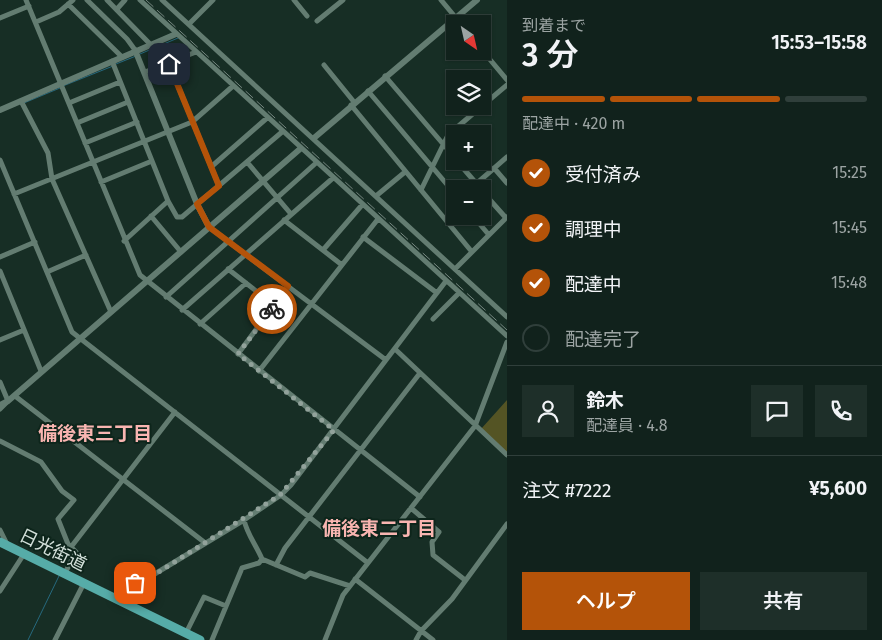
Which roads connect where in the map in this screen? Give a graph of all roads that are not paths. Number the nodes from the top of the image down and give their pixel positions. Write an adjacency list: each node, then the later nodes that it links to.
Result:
1 (87, 0): 24 (street)
2 (107, 0): 13 (street)
3 (124, 0): 13 (street)
4 (140, 0): 22 (street)
5 (162, 0): 20 (street)
6 (213, 0): 20 (street)
7 (294, 0): 16 (street)
8 (343, 0): 18 (street)
9 (441, 0): 14 (street)
10 (477, 0): 15 (street)
11 (71, 2): 19 (street); 26 (street)
12 (28, 3): 17 (street); 19 (street)
13 (117, 9): 23 (street)
14 (454, 15)
15 (460, 15)
16 (307, 16)
17 (0, 18)
18 (317, 21)
19 (36, 22): 35 (street)
20 (189, 24): 52 (street)
21 (446, 26): 32 (street)
22 (176, 34): 23 (street); 25 (street)
23 (150, 44): 24 (street)
24 (135, 50): 26 (street); 31 (street)
25 (196, 52): 29 (street); 36 (street)
26 (122, 57): 28 (street)
27 (490, 60): 33 (street)
28 (112, 61): 34 (street); 35 (street)
29 (169, 64): 31 (street); 48 (street)
30 (324, 65): 43 (street)
31 (146, 72): 50 (street)
32 (385, 76): 38 (street); 55 (street)
33 (507, 80)
34 (120, 82): 41 (street); 42 (street)
35 (61, 83): 40 (street); 42 (street)
36 (233, 86): 46 (street); 48 (street)
37 (507, 86): 39 (street)
38 (368, 91): 43 (street); 64 (street)
39 (491, 99)
40 (21, 100): 44 (street); 70 (street)
41 (128, 102): 47 (street); 49 (street)
42 (69, 103): 49 (street)
43 (353, 104): 52 (street); 68 (street)
44 (0, 110)
45 (472, 115): 55 (street)
46 (267, 118): 51 (street); 65 (street)
47 (137, 122): 53 (street); 54 (street)
48 (192, 122): 50 (street); 65 (street)
49 (77, 123): 54 (street)
50 (169, 131): 53 (street); 84 (street)
51 (282, 132): 57 (street); 62 (street)
52 (314, 138): 80 (street)
53 (144, 141): 60 (street); 61 (street)
54 (85, 143): 61 (street)
55 (443, 144): 56 (street); 64 (street)
56 (446, 148)
57 (300, 149): 63 (street); 71 (street)
58 (507, 157): 66 (street)
59 (0, 160): 79 (street)
60 (152, 161): 74 (street); 83 (street)
61 (93, 162): 70 (street); 74 (street)
62 (247, 162): 71 (street); 77 (street)
63 (316, 163): 69 (street); 81 (street)
64 (432, 166): 75 (street); 78 (street)
65 (211, 167): 77 (street)
66 (494, 168): 73 (street); 76 (street)
67 (465, 170): 72 (street)
68 (406, 172): 78 (street); 80 (street)
69 (332, 178): 85 (street); 86 (street)
70 (52, 179): 79 (street); 102 (street)
71 (263, 180): 81 (street); 92 (street)
72 (473, 180)
73 (480, 180)
74 (101, 182): 95 (street)
75 (446, 183)
76 (507, 183)
77 (219, 186): 84 (street)
78 (420, 190): 100 (street)
79 (14, 194): 97 (street)
80 (376, 196): 106 (street)
81 (278, 198): 86 (street); 96 (street)
82 (491, 200): 88 (street)
83 (168, 201): 84 (street); 87 (street)
84 (197, 204): 92 (street)
85 (362, 205): 89 (street); 98 (street)
86 (291, 214): 90 (street)
87 (151, 216): 95 (street); 99 (street)
88 (506, 217): 93 (street)
89 (378, 219): 94 (street); 109 (street)
90 (284, 220): 98 (street); 101 (street)
91 (481, 225): 93 (street)
92 (209, 227): 96 (street); 99 (street)
93 (489, 235): 100 (street)
94 (363, 238): 104 (street); 113 (street)
95 (124, 241): 110 (street)
96 (229, 241): 101 (street); 115 (street)
97 (35, 242): 103 (street); 108 (street)
98 (323, 250): 104 (street)
99 (181, 252): 110 (street)
100 (472, 252): 106 (street)
101 (246, 254): 105 (street); 112 (street)
102 (86, 255): 108 (street); 119 (street)
103 (0, 257)
104 (342, 265): 116 (street)
105 (228, 269): 111 (street); 118 (street)
106 (455, 269): 120 (street)
107 (0, 271): 123 (street)
108 (47, 272): 125 (street)
109 (446, 281): 113 (street); 114 (street)
110 (146, 282): 115 (street); 119 (street)
111 (246, 283): 117 (street); 122 (street)
112 (288, 286): 116 (street); 117 (street)
113 (437, 293): 128 (street)
114 (459, 293): 121 (street); 124 (street)
115 (166, 297): 118 (street)
116 (311, 304): 130 (street); 132 (street)
117 (274, 305): 129 (street)
118 (182, 310): 122 (street)
119 (111, 312): 125 (street)
120 (507, 317)
121 (434, 319)
122 (200, 324): 129 (street)
123 (24, 330): 126 (street); 131 (street)
124 (507, 336)
125 (79, 339): 131 (street); 139 (street)
126 (0, 340)
127 (507, 342): 140 (street)
128 (395, 349): 130 (street); 133 (street)
129 (238, 354): 132 (street)
130 (386, 360): 141 (street)
131 (41, 371): 135 (street)
132 (259, 371): 141 (street)
133 (420, 373): 140 (street); 143 (street)
134 (0, 382): 136 (street)
135 (15, 396): 136 (street); 145 (street)
136 (8, 401): 137 (street); 138 (street)
137 (0, 405)
138 (0, 409)
139 (175, 412): 145 (street); 146 (street)
140 (475, 426): 144 (street); 147 (street)
141 (334, 430): 143 (street); 146 (street)
142 (0, 441): 155 (street)
143 (359, 450): 147 (street); 149 (street)
144 (507, 454)
145 (123, 479): 153 (street); 155 (street)
146 (280, 495): 149 (street); 150 (street)
147 (420, 497): 148 (street)
148 (411, 508): 158 (street); 162 (street)
149 (309, 517): 158 (street); 159 (street)
150 (244, 520): 153 (street); 157 (street)
151 (507, 524): 162 (street)
152 (0, 530): 154 (street)
153 (204, 542): 166 (street)
154 (3, 543): 156 (highway, 日光街道)
155 (71, 547): 160 (street)
156 (24, 554): 160 (highway, 日光街道); 165 (street)
157 (262, 559): 159 (street); 167 (street)
158 (368, 563): 161 (street)
159 (276, 565): 164 (street)
160 (61, 571): 163 (highway, 日光街道)
161 (355, 579): 164 (street); 168 (street)
162 (465, 580): 168 (street)
163 (84, 582): 166 (highway, 日光街道); 170 (street)
164 (350, 586): 173 (street)
165 (0, 591)
166 (116, 599): 169 (highway, 日光街道)
167 (226, 606): 169 (street); 172 (street)
168 (421, 631): 174 (street); 175 (street)
169 (186, 633): 171 (highway, 日光街道)
170 (55, 640)
171 (200, 640)
172 (212, 640)
173 (325, 640)
174 (416, 640)
175 (433, 640)

